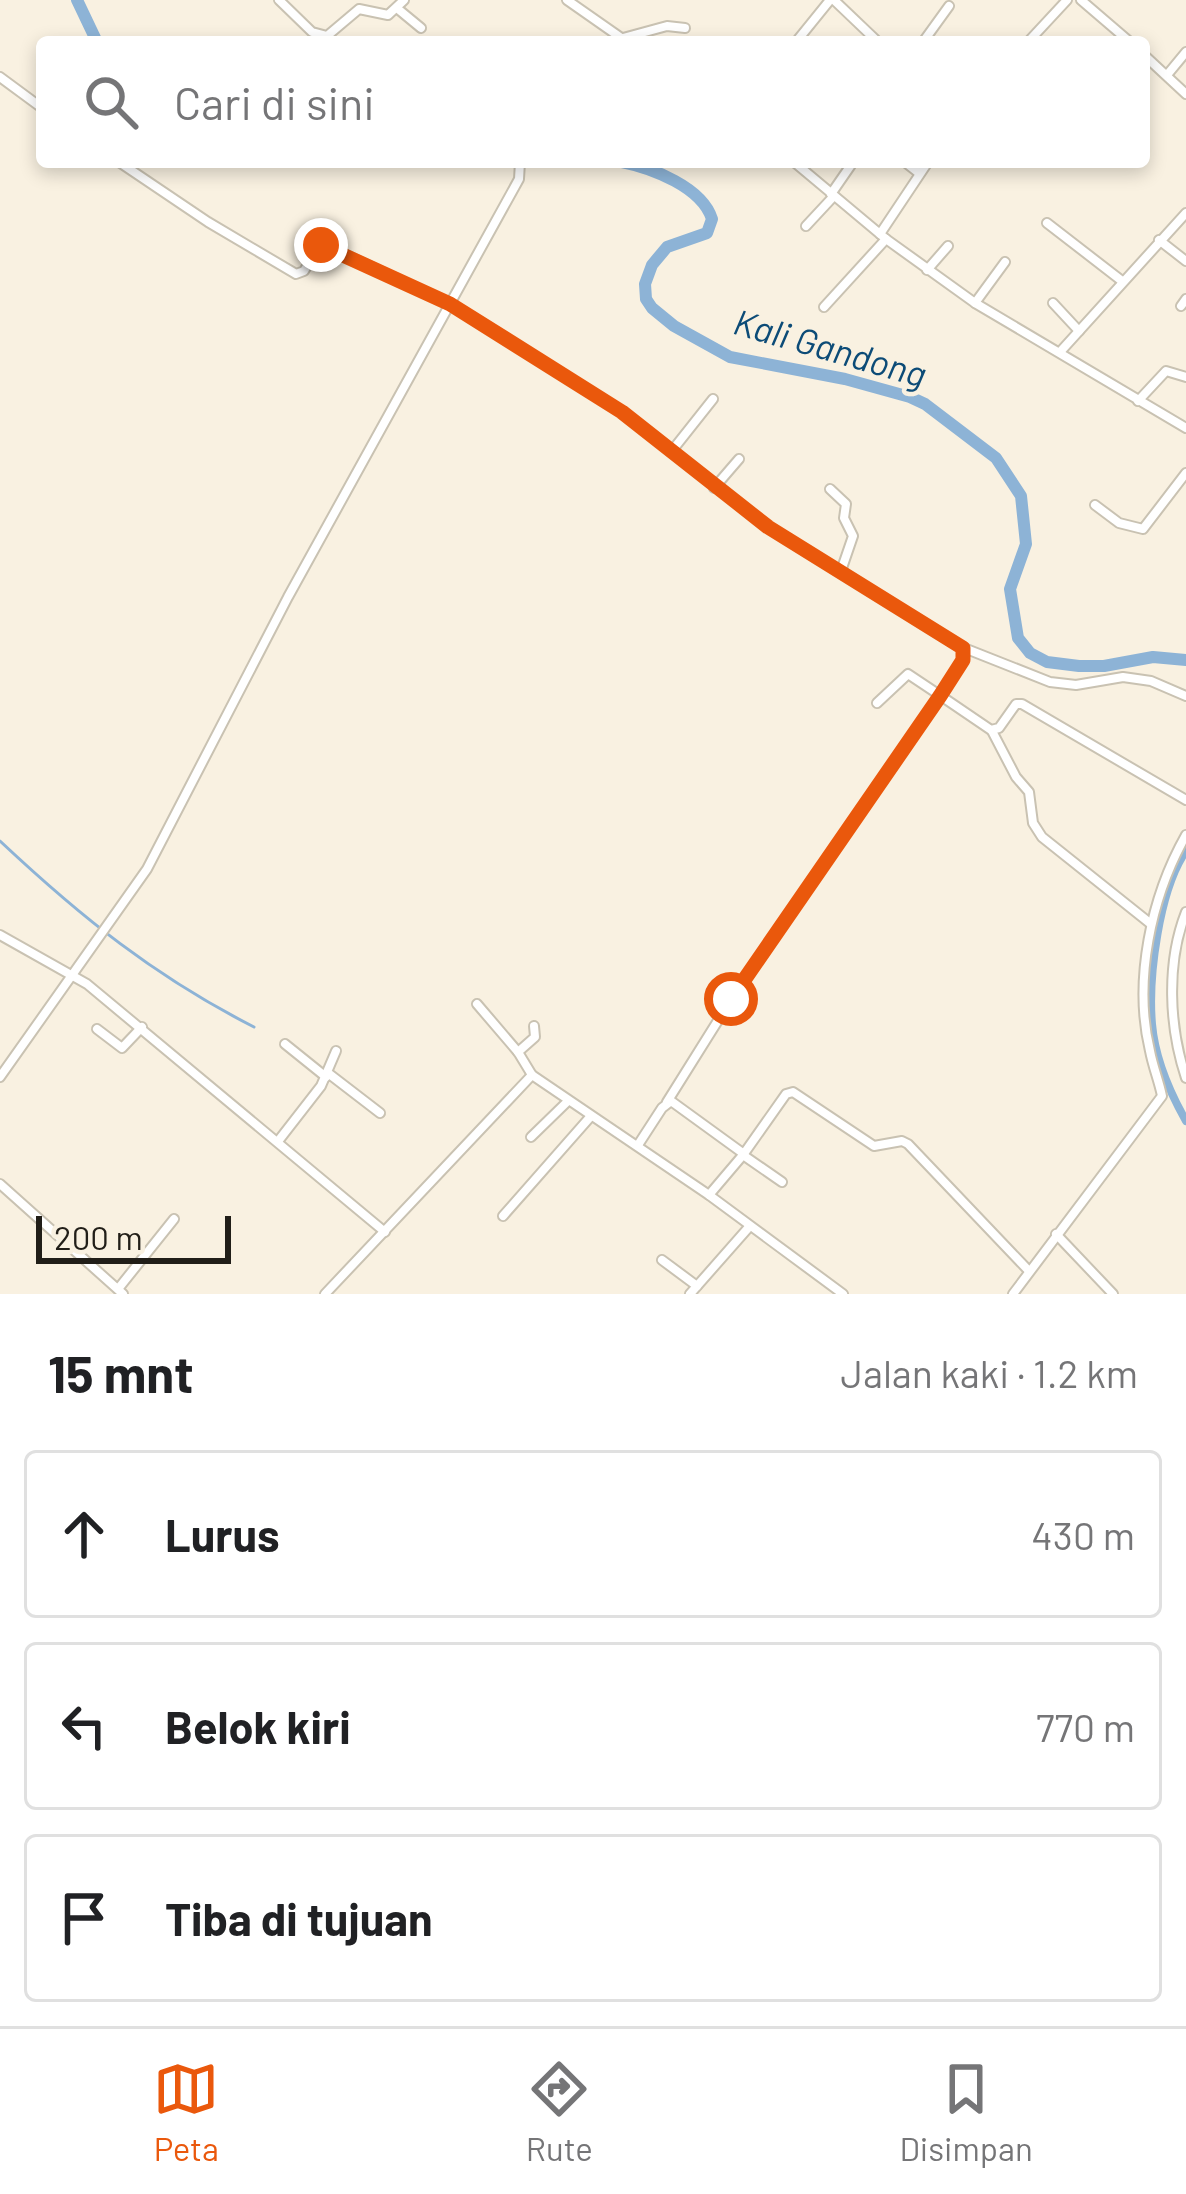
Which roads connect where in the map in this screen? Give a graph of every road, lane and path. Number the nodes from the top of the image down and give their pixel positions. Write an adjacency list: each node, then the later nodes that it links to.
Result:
1 (279, 0): 6 (street)
2 (568, 0): 10 (street)
3 (832, 0): 12 (street); 13 (street)
4 (1067, 0): 15 (street)
5 (1081, 0): 16 (street)
6 (401, 5): 8 (street)
7 (950, 6): 14 (street)
8 (421, 28)
9 (685, 28): 11 (street)
10 (618, 36)
11 (636, 36)
12 (801, 36)
13 (871, 36)
14 (928, 36)
15 (1034, 36)
16 (1123, 36)
17 (1186, 52): 19 (street)
18 (1150, 60): 19 (street)
19 (1167, 75): 21 (street)
20 (0, 77): 22 (street)
21 (1186, 94)
22 (36, 104)
23 (128, 168): 43 (street)
24 (520, 168): 43 (street)
25 (801, 168): 30 (street)
26 (849, 168): 30 (street)
27 (913, 168): 29 (street)
28 (923, 168): 29 (street)
29 (919, 173): 34 (street)
30 (832, 196): 33 (street); 34 (street)
31 (1186, 213): 35 (street)
32 (1047, 223): 40 (street)
33 (806, 226)
34 (883, 236): 39 (street); 44 (street)
35 (1159, 240): 37 (street); 40 (street)
36 (948, 247): 39 (street)
37 (1186, 261)
38 (1005, 262): 41 (street)
39 (927, 270): 41 (street)
40 (1122, 281): 45 (street)
41 (975, 303): 46 (street)
42 (1053, 303): 45 (street)
43 (450, 304): 51 (street); 70 (street)
44 (824, 307)
45 (1079, 331): 46 (street)
46 (1060, 352): 49 (street)
47 (1186, 377): 49 (street)
48 (713, 399): 51 (street)
49 (1138, 401): 50 (street)
50 (1186, 428)
51 (671, 452): 54 (street)
52 (740, 458): 54 (street)
53 (1186, 473): 56 (street)
54 (714, 488): 57 (street)
55 (830, 489): 57 (street)
56 (1095, 505)
57 (840, 571): 58 (street)
58 (963, 648): 59 (street); 60 (street)
59 (940, 696): 61 (street); 62 (street); 83 (street)
60 (1186, 696)
61 (877, 703)
62 (992, 730): 63 (street); 66 (street)
63 (1186, 800)
64 (1186, 835): 66 (street)
65 (1186, 911): 68 (street)
66 (1151, 924): 97 (street)
67 (0, 935): 70 (street)
68 (1177, 956): 69 (street); 81 (street)
69 (1186, 963)
70 (74, 976): 73 (street); 78 (street)
71 (477, 1004): 77 (street)
72 (534, 1026): 77 (street)
73 (142, 1027): 74 (street); 87 (street)
74 (97, 1029)
75 (286, 1043): 79 (street)
76 (336, 1051): 79 (street)
77 (518, 1052): 80 (street)
78 (2, 1069)
79 (327, 1075): 84 (street); 87 (street)
80 (532, 1075): 82 (street); 96 (street)
81 (1186, 1078)
82 (568, 1101): 85 (street); 86 (street)
83 (667, 1102): 88 (street); 89 (street)
84 (380, 1113)
85 (591, 1116): 88 (street); 93 (street)
86 (531, 1137)
87 (279, 1140): 96 (street)
88 (638, 1145): 92 (street)
89 (744, 1155): 90 (street); 92 (street); 99 (street)
90 (782, 1182)
91 (0, 1184): 101 (street)
92 (709, 1195): 95 (street)
93 (503, 1216)
94 (174, 1219): 101 (street)
95 (749, 1227): 100 (street); 103 (street)
96 (385, 1232): 102 (street)
97 (1056, 1234): 99 (street); 105 (street)
98 (662, 1260): 100 (street)
99 (1029, 1271): 104 (street)
100 (693, 1290)
101 (120, 1291)
102 (325, 1294)
103 (843, 1294)
104 (1013, 1294)
105 (1113, 1294)

